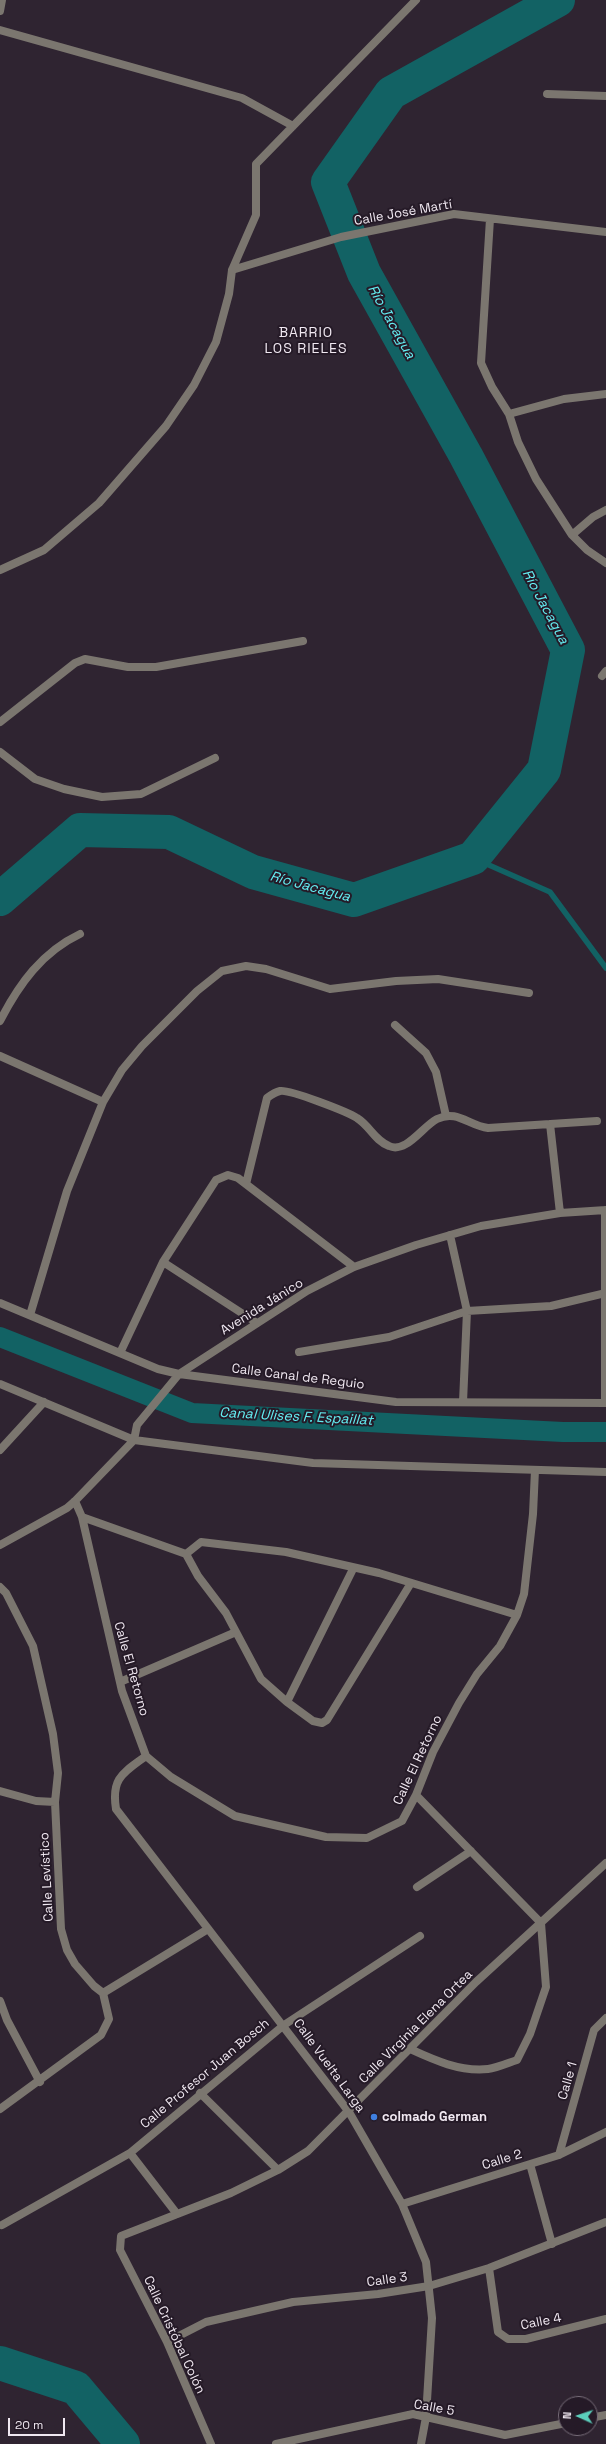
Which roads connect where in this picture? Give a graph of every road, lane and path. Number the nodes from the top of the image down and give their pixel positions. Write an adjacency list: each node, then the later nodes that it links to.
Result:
1 (2, 0): 3 (street)
2 (416, 0): 7 (street)
3 (0, 11)
4 (0, 30): 7 (street)
5 (547, 94): 6 (street)
6 (606, 96)
7 (293, 126): 10 (street)
8 (490, 219): 9 (street, Calle José Martí); 10 (street, Calle José Martí); 12 (street)
9 (606, 232)
10 (232, 270): 16 (street)
11 (606, 394): 12 (street)
12 (509, 414): 14 (street)
13 (606, 510): 14 (street)
14 (572, 534): 15 (street)
15 (606, 563)
16 (0, 570)
17 (303, 641): 18 (street)
18 (0, 722)
19 (0, 752): 20 (street)
20 (215, 758)
21 (80, 934): 23 (street)
22 (529, 993): 26 (street)
23 (0, 1021)
24 (395, 1025): 27 (street)
25 (0, 1056): 26 (street)
26 (103, 1102): 39 (street)
27 (446, 1116): 29 (street); 30 (street)
28 (597, 1121): 29 (street)
29 (550, 1124): 32 (street)
30 (246, 1184): 34 (street); 35 (street)
31 (606, 1210): 32 (street, Avenida Jánico); 36 (street)
32 (560, 1213): 33 (street, Avenida Jánico)
33 (450, 1235): 35 (street, Avenida Jánico); 38 (street)
34 (164, 1262): 40 (street); 42 (street)
35 (354, 1267): 40 (street, Avenida Jánico)
36 (606, 1293): 38 (street); 47 (street)
37 (0, 1302): 39 (street, Calle Canal de Reguio)
38 (467, 1311): 41 (street); 46 (street)
39 (30, 1315): 42 (street, Calle Canal de Reguio)
40 (257, 1323): 43 (street, Avenida Jánico)
41 (298, 1352)
42 (120, 1353): 43 (street, Calle Canal de Reguio)
43 (179, 1374): 46 (street, Calle Canal de Reguio); 48 (street, Avenida Jánico)
44 (0, 1384): 45 (street)
45 (44, 1402): 48 (street); 49 (street)
46 (463, 1402): 47 (street, Calle Canal de Reguio)
47 (605, 1402)
48 (134, 1440): 50 (street); 52 (street)
49 (0, 1450)
50 (535, 1470): 51 (street); 59 (street, Calle El Retorno)
51 (606, 1472)
52 (75, 1501): 53 (street, Calle El Retorno); 54 (street)
53 (82, 1517): 55 (street); 61 (street, Calle El Retorno)
54 (0, 1545)
55 (186, 1554): 56 (street); 60 (street)
56 (353, 1569): 57 (street); 62 (street)
57 (411, 1583): 59 (street); 62 (street)
58 (0, 1587): 66 (street, Calle Levístico)
59 (517, 1615): 65 (street, Calle El Retorno)
60 (236, 1632): 61 (street); 62 (street)
61 (120, 1682): 63 (street, Calle El Retorno)
62 (287, 1702)
63 (146, 1756): 65 (street, Calle El Retorno); 71 (street, Calle Vuelta Larga)
64 (0, 1791): 66 (street)
65 (416, 1795): 67 (street)
66 (55, 1802): 73 (street, Calle Levístico)
67 (471, 1851): 69 (street); 70 (street)
68 (606, 1863): 70 (street, Calle Virginia Elena Ortea)
69 (418, 1887)
70 (541, 1923): 77 (street, Calle Virginia Elena Ortea); 77 (street)
71 (208, 1930): 73 (street); 76 (street, Calle Vuelta Larga)
72 (420, 1936): 76 (street, Calle Profesor Juan Bosch)
73 (103, 1993): 78 (street)
74 (0, 2001): 78 (street)
75 (606, 2018): 84 (street, Calle 1)
76 (284, 2025): 79 (street, Calle Profesor Juan Bosch); 81 (street, Calle Vuelta Larga)
77 (410, 2049): 81 (street, Calle Virginia Elena Ortea)
78 (40, 2082): 80 (street)
79 (200, 2093): 83 (street, Calle Profesor Juan Bosch); 86 (street)
80 (0, 2109)
81 (349, 2112): 86 (street, Calle Virginia Elena Ortea); 87 (street, Calle Vuelta Larga)
82 (606, 2132): 84 (street, Calle 2)
83 (130, 2153): 88 (street); 90 (street, Calle Profesor Juan Bosch)
84 (559, 2155): 85 (street, Calle 2)
85 (530, 2164): 87 (street, Calle 2); 92 (street)
86 (278, 2170): 88 (street, Calle Virginia Elena Ortea)
87 (402, 2204): 94 (street, Calle Vuelta Larga)
88 (177, 2214): 91 (street, Calle Virginia Elena Ortea)
89 (606, 2222): 92 (street, Calle 3)
90 (2, 2225)
91 (121, 2236): 96 (street, Calle Cristóbal Colón)
92 (552, 2244): 93 (street, Calle 3)
93 (489, 2268): 94 (street, Calle 3); 95 (street, Calle 4)
94 (429, 2286): 96 (street, Calle 3); 97 (street, Calle Vuelta Larga)
95 (606, 2319)
96 (167, 2342): 99 (street, Calle Cristóbal Colón)
97 (426, 2417): 98 (street, Calle 5); 100 (street, Calle 5); 101 (street, Calle Vuelta Larga)
98 (558, 2425)
99 (211, 2444)
100 (276, 2444)
101 (421, 2444)

